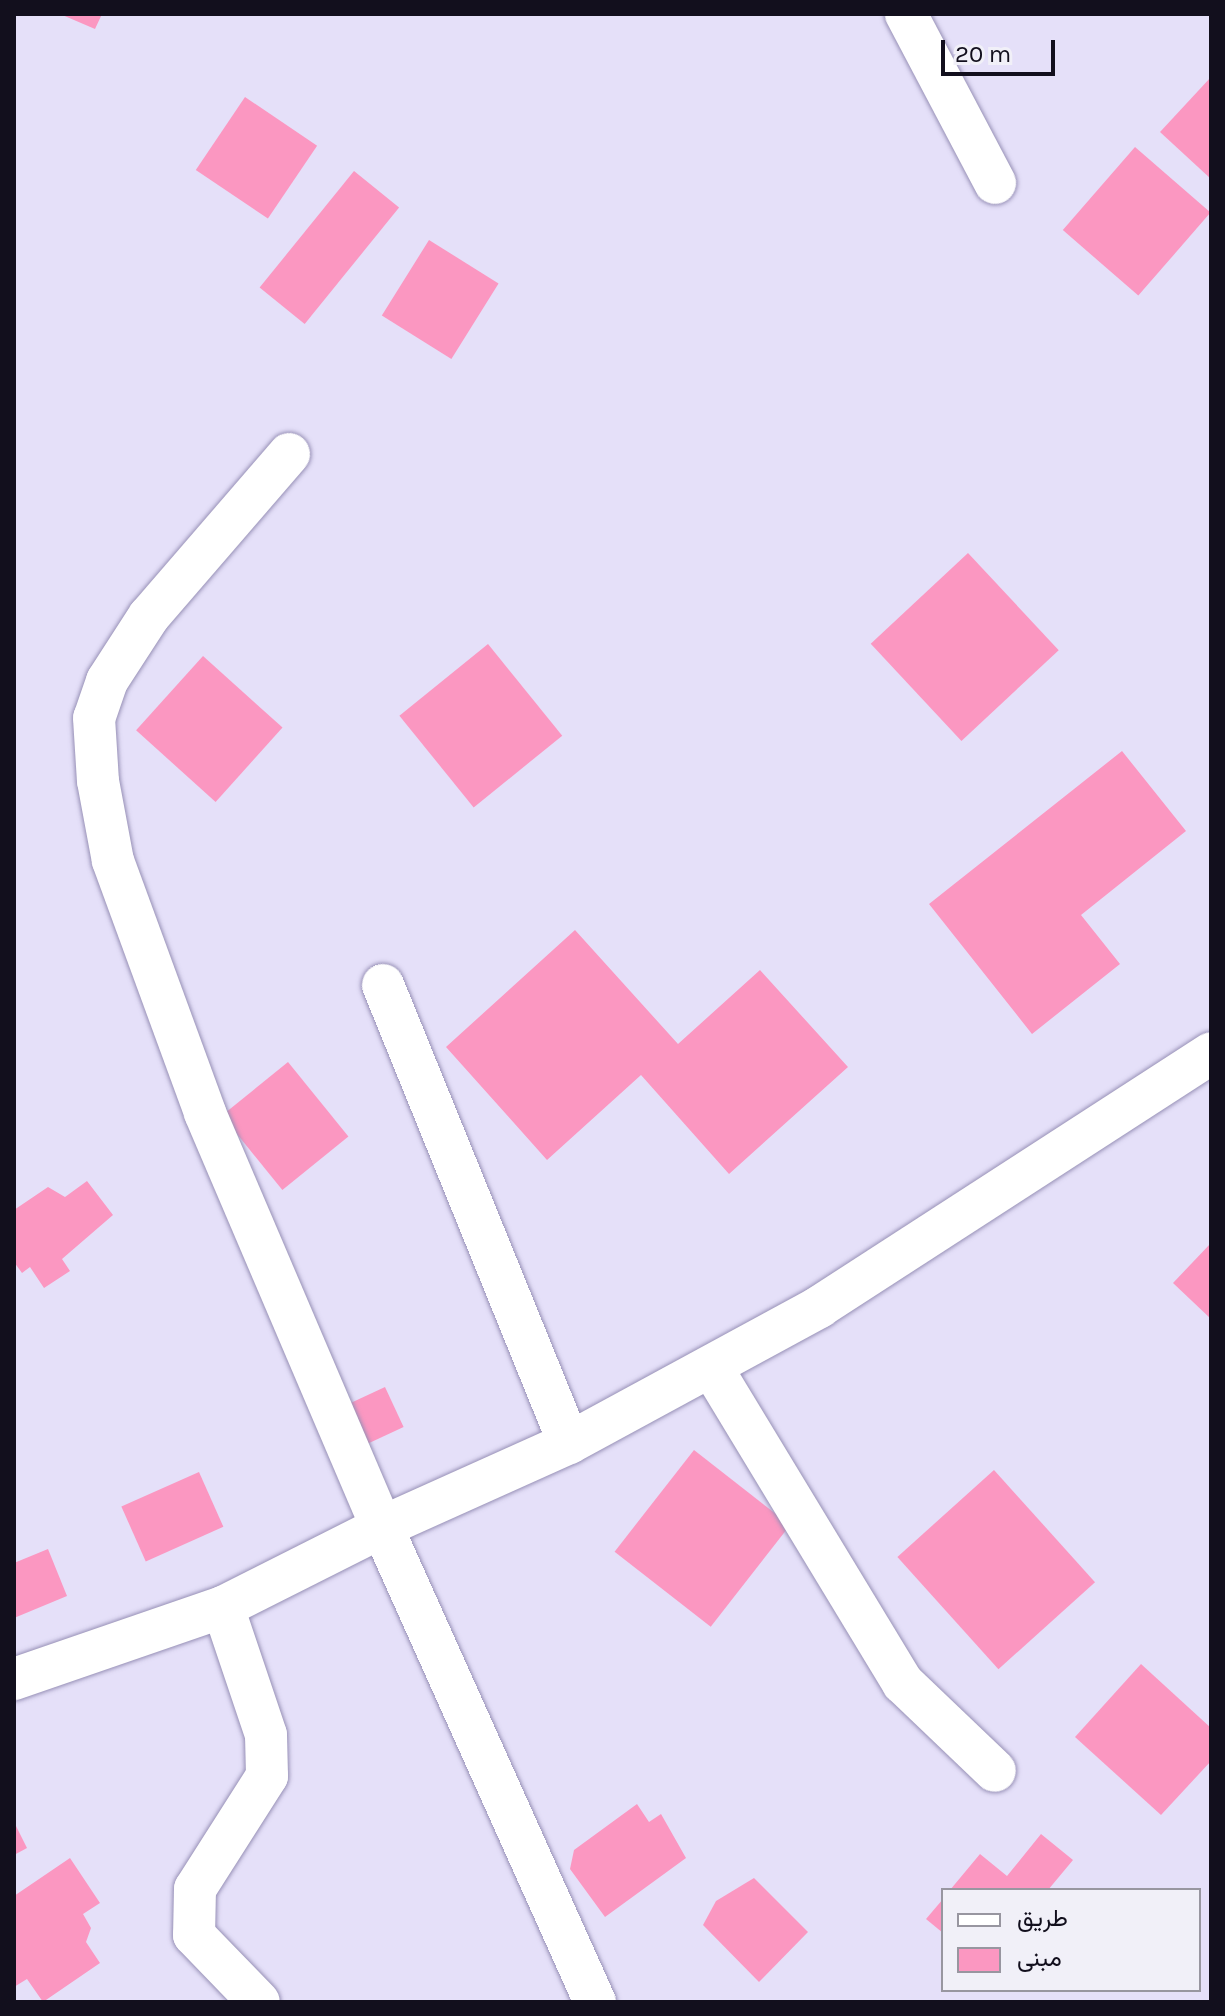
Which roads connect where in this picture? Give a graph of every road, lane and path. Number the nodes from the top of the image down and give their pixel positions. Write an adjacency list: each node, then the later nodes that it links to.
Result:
1 (906, 14): 2 (street)
2 (995, 183)
3 (289, 454): 8 (street)
4 (383, 985): 7 (street)
5 (1211, 1053): 6 (street)
6 (712, 1368): 7 (street); 11 (street)
7 (569, 1443): 8 (street)
8 (382, 1527): 9 (street); 13 (street)
9 (223, 1607): 10 (street); 12 (street)
10 (14, 1679)
11 (995, 1771)
12 (259, 2002)
13 (595, 2002)

